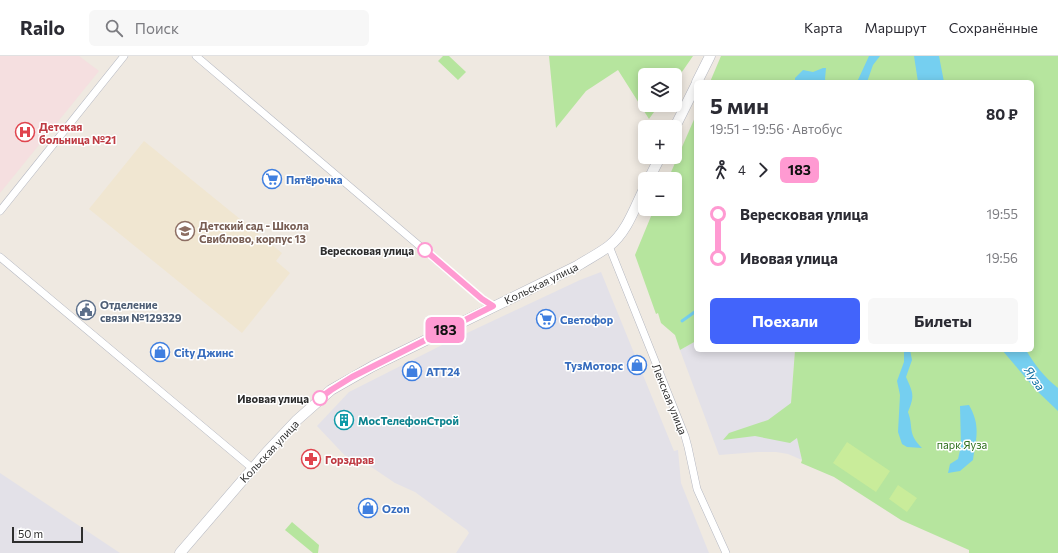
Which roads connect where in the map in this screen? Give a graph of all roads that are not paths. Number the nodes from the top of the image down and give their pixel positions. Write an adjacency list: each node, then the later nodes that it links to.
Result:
1 (124, 56): 8 (street)
2 (196, 56): 11 (street)
3 (710, 56): 4 (main road)
4 (698, 80)
5 (694, 89): 6 (main road)
6 (678, 120)
7 (638, 201): 9 (main road, Кольская улица)
8 (0, 211)
9 (609, 246): 11 (main road, Кольская улица); 14 (street, Ленская улица)
10 (0, 257): 12 (street)
11 (493, 306): 12 (main road, Кольская улица)
12 (252, 468): 13 (main road, Кольская улица)
13 (180, 553)
14 (726, 553)

